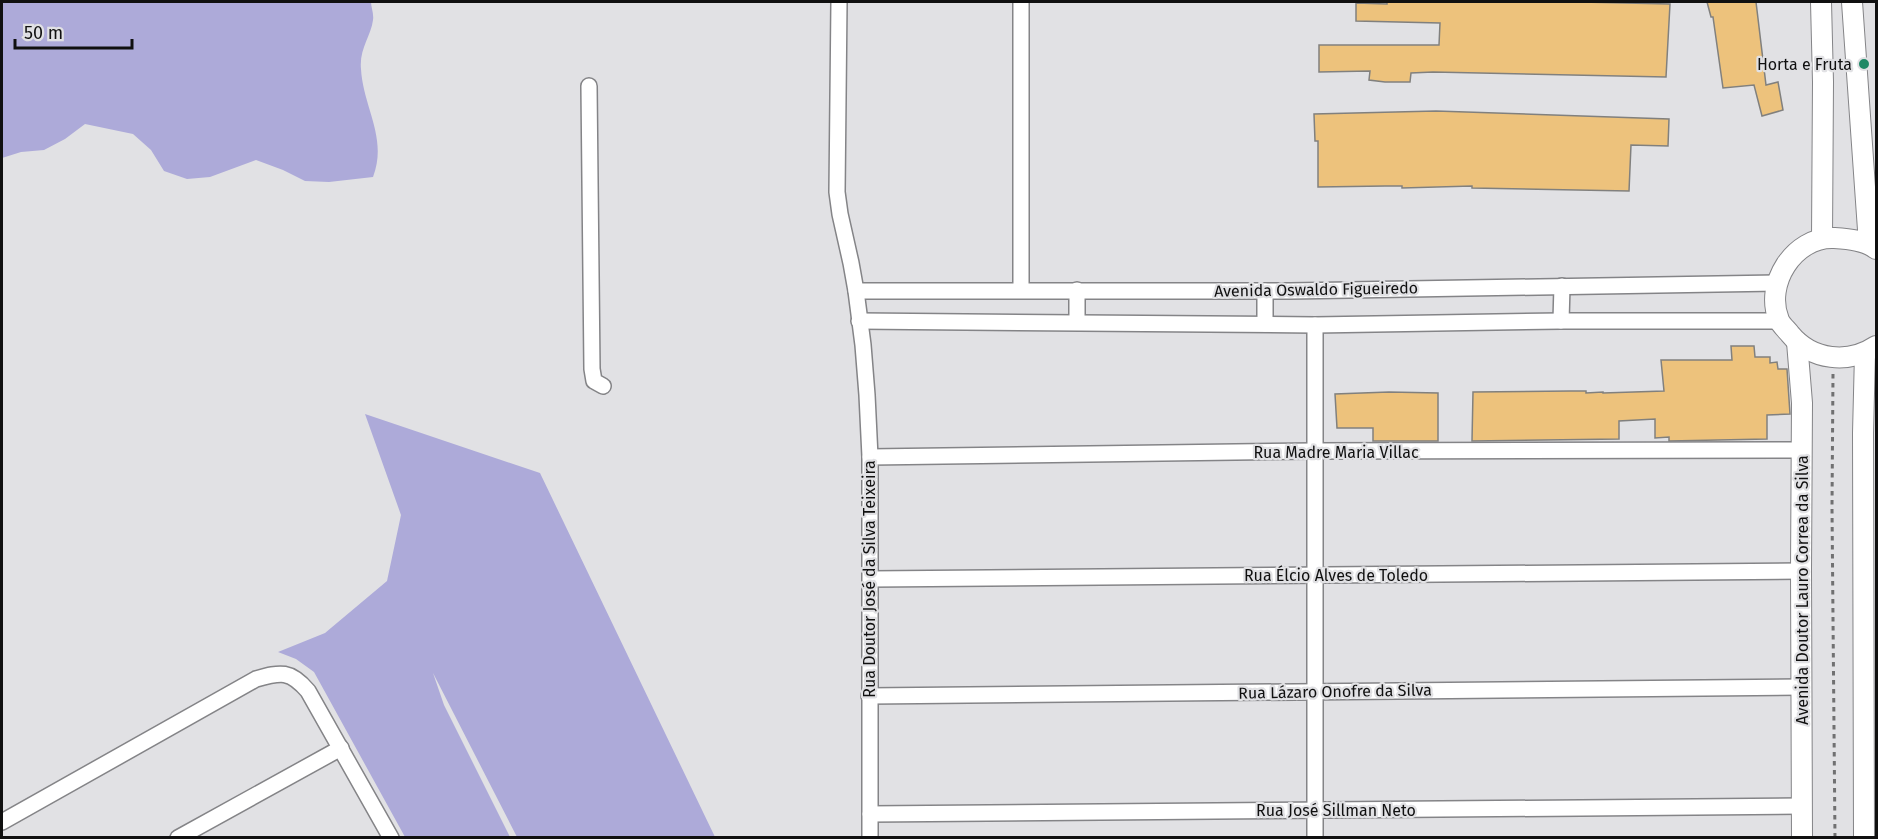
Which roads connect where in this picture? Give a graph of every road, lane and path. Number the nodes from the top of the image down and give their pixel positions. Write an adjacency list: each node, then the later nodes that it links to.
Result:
1 (839, 2): 12 (street, Rua Doutor José da Silva Teixeira)
2 (1021, 2): 10 (street)
3 (1821, 2): 6 (main road)
4 (1852, 2): 7 (main road)
5 (589, 86): 23 (street)
6 (1822, 238): 7 (main road); 8 (main road)
7 (1874, 247)
8 (1777, 283): 9 (street, Avenida Oswaldo Figueiredo); 16 (main road)
9 (1562, 286): 13 (street, Avenida Oswaldo Figueiredo); 15 (street)
10 (1021, 290): 11 (street, Avenida Oswaldo Figueiredo); 12 (street, Avenida Oswaldo Figueiredo)
11 (1077, 290): 13 (street, Avenida Oswaldo Figueiredo); 17 (street)
12 (856, 291): 14 (street, Rua Doutor José da Silva Teixeira)
13 (1265, 291): 18 (street)
14 (859, 321): 17 (street, Avenida Oswaldo Figueiredo); 27 (street, Rua Doutor José da Silva Teixeira)
15 (1561, 321): 16 (street, Avenida Oswaldo Figueiredo); 19 (street, Avenida Oswaldo Figueiredo)
16 (1779, 321): 20 (main road)
17 (1077, 322): 18 (street, Avenida Oswaldo Figueiredo)
18 (1265, 324): 19 (street, Avenida Oswaldo Figueiredo)
19 (1315, 325): 26 (street)
20 (1797, 342): 22 (main road); 25 (main road, Avenida Doutor Lauro Correa da Silva)
21 (1871, 350): 22 (main road); 24 (main road)
22 (1833, 358): 46 (path)
23 (603, 386)
24 (1870, 435): 31 (main road)
25 (1802, 450): 26 (street, Rua Madre Maria Villac); 28 (main road, Avenida Doutor Lauro Correa da Silva)
26 (1313, 451): 27 (street, Rua Madre Maria Villac); 29 (street)
27 (870, 457): 30 (street, Rua Doutor José da Silva Teixeira)
28 (1801, 571): 29 (street, Rua Élcio Alves de Toledo); 32 (main road, Avenida Doutor Lauro Correa da Silva)
29 (1315, 575): 30 (street, Rua Élcio Alves de Toledo); 33 (street)
30 (870, 579): 34 (street, Rua Doutor José da Silva Teixeira)
31 (1870, 585): 35 (main road)
32 (1801, 687): 33 (street, Rua Lázaro Onofre da Silva); 37 (main road, Avenida Doutor Lauro Correa da Silva)
33 (1316, 691): 34 (street, Rua Lázaro Onofre da Silva); 38 (street)
34 (869, 696): 39 (street, Rua Doutor José da Silva Teixeira)
35 (1870, 736): 47 (main road)
36 (341, 748): 40 (street); 41 (street); 42 (street)
37 (1802, 806): 38 (street, Rua José Sillman Neto); 45 (main road, Avenida Doutor Lauro Correa da Silva)
38 (1314, 811): 39 (street, Rua José Sillman Neto); 44 (street)
39 (870, 814): 43 (street, Rua Doutor José da Silva Teixeira)
40 (2, 822)
41 (178, 837)
42 (391, 837)
43 (870, 837)
44 (1314, 837)
45 (1802, 837)
46 (1835, 837)
47 (1864, 837)

